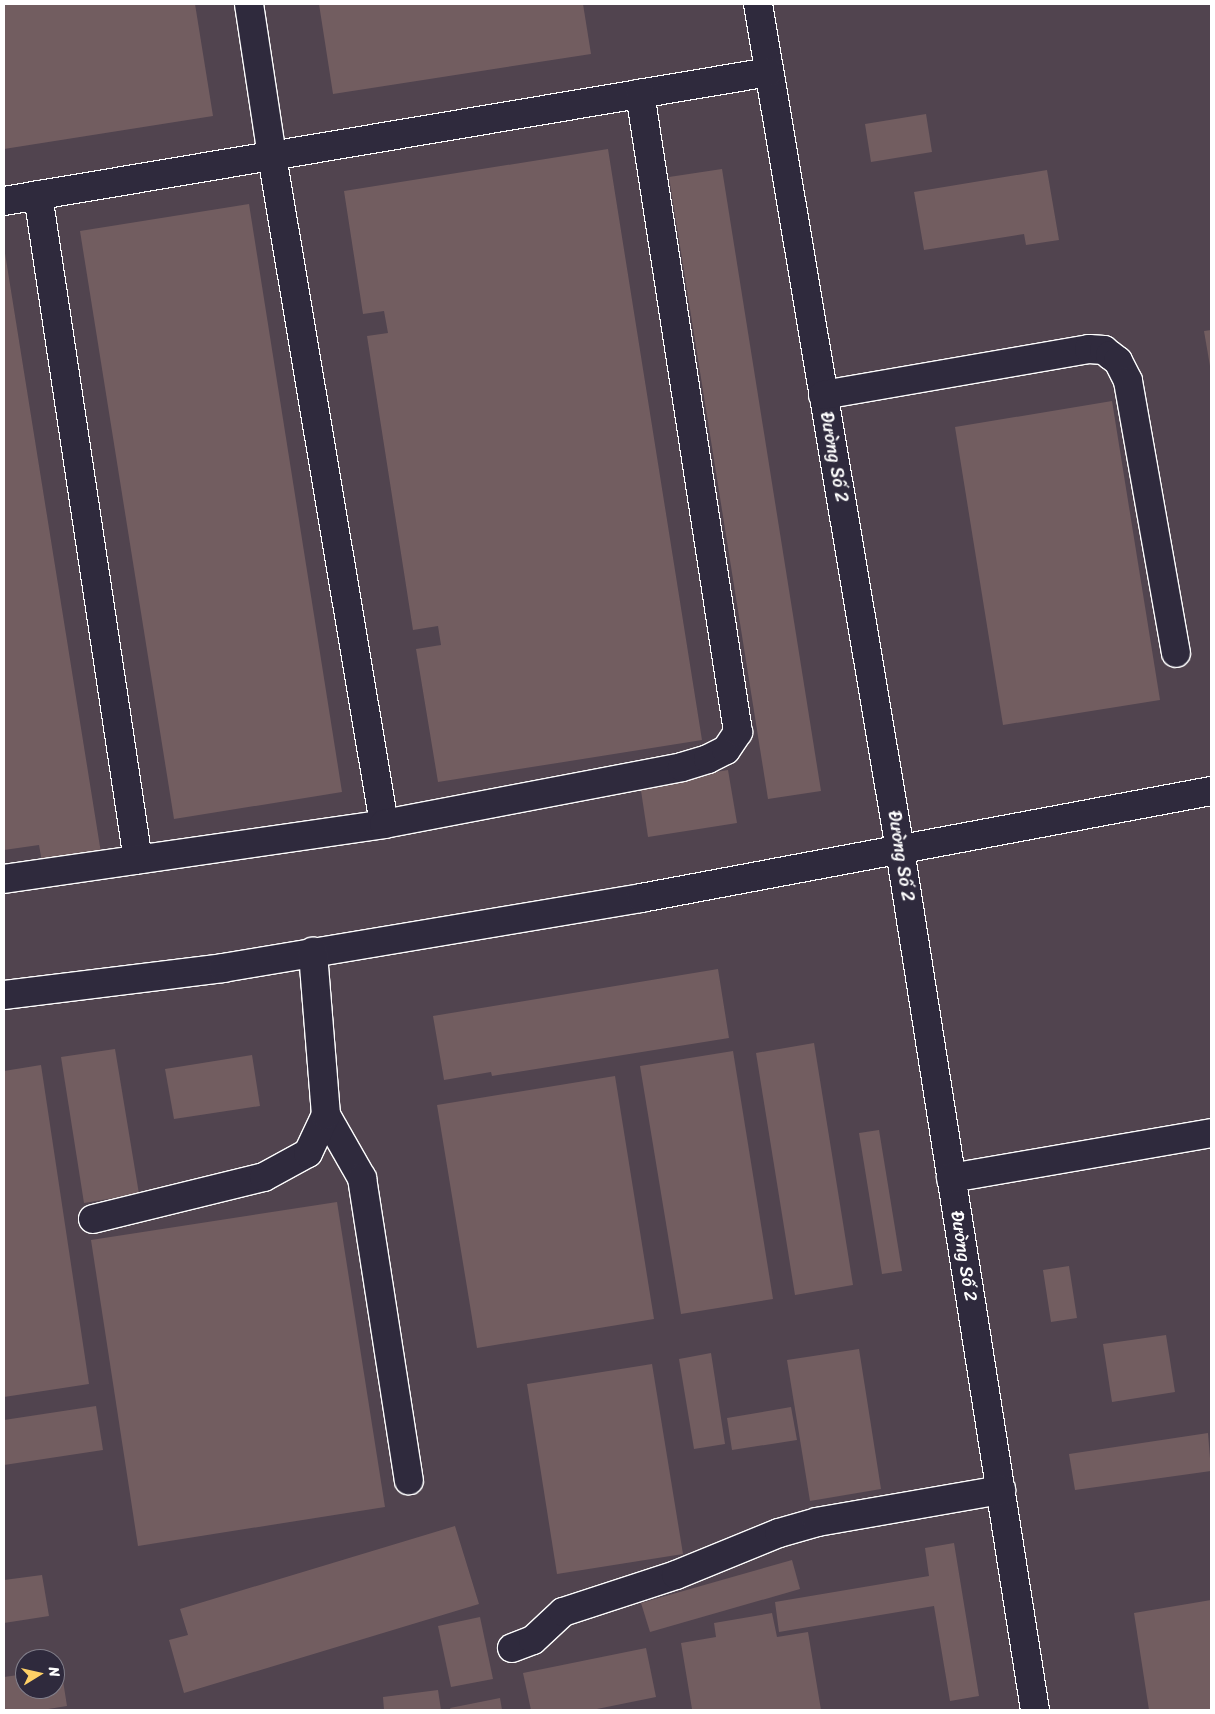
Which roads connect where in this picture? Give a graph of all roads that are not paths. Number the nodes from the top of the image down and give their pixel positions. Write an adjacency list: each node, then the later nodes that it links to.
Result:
1 (249, 4): 5 (street)
2 (758, 4): 3 (street, Đường Số 2)
3 (769, 72): 4 (street); 8 (street, Đường Số 2)
4 (640, 93): 5 (street); 11 (street)
5 (272, 156): 6 (street); 11 (street)
6 (38, 195): 7 (street); 13 (street)
7 (4, 201)
8 (824, 395): 9 (street); 12 (street, Đường Số 2)
9 (1176, 653)
10 (1211, 790): 12 (street)
11 (384, 824): 13 (street)
12 (900, 850): 15 (street); 19 (street, Đường Số 2)
13 (138, 860): 14 (street)
14 (4, 880)
15 (314, 952): 16 (street); 17 (street)
16 (4, 995)
17 (326, 1114): 20 (street); 21 (street)
18 (1211, 1133): 19 (street)
19 (951, 1178): 22 (street, Đường Số 2)
20 (93, 1219)
21 (409, 1480)
22 (1001, 1490): 23 (street); 24 (street, Đường Số 2)
23 (512, 1648)
24 (1035, 1710)

